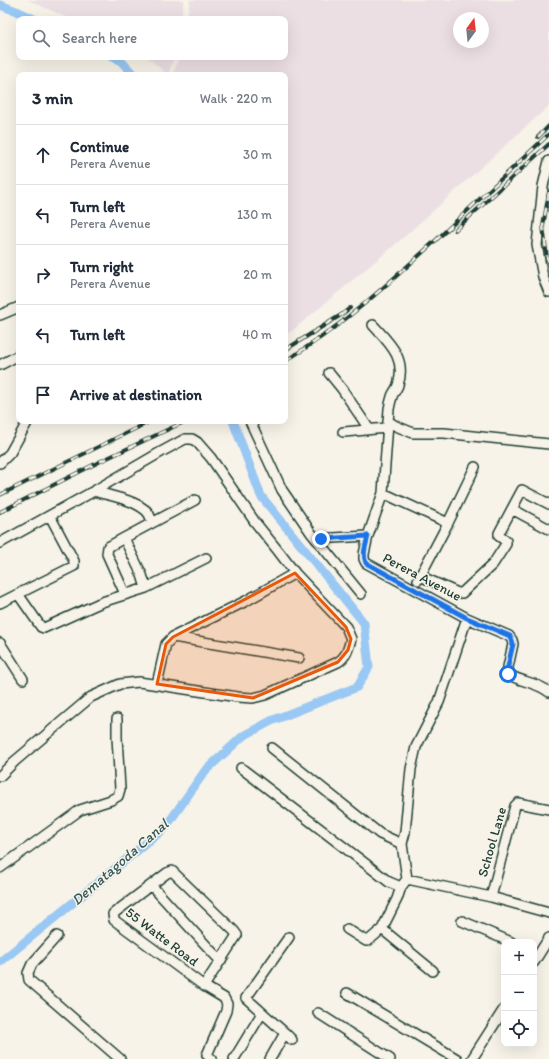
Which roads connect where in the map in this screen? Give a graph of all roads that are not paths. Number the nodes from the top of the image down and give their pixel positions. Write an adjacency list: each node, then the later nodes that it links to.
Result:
1 (549, 161): 2 (street)
2 (549, 292)
3 (16, 308): 4 (street)
4 (0, 315)
5 (373, 325): 11 (street, Perera Avenue)
6 (16, 357): 7 (street)
7 (0, 365)
8 (329, 373): 12 (street)
9 (26, 424): 15 (street)
10 (251, 424): 28 (street)
11 (388, 425): 12 (street); 14 (street); 18 (street, Perera Avenue)
12 (369, 429): 13 (street)
13 (343, 432)
14 (549, 444)
15 (0, 463)
16 (475, 467): 24 (street)
17 (94, 491): 22 (street); 23 (street); 31 (street)
18 (383, 493): 24 (street); 26 (street, Perera Avenue)
19 (195, 500): 23 (street)
20 (549, 504): 21 (street)
21 (512, 509): 25 (street); 32 (street)
22 (50, 516): 29 (street); 35 (street)
23 (152, 523): 27 (street)
24 (448, 523): 32 (street)
25 (549, 528)
26 (368, 536): 28 (street); 34 (street, Perera Avenue)
27 (124, 538): 33 (street); 36 (street)
28 (316, 539): 37 (street)
29 (0, 543)
30 (206, 558): 33 (street)
31 (295, 574): 40 (street); 44 (street)
32 (420, 576): 34 (street)
33 (146, 588): 36 (street)
34 (414, 589): 39 (street, Perera Avenue)
35 (18, 594): 36 (street); 38 (street)
36 (125, 594)
37 (361, 594)
38 (0, 603)
39 (467, 618): 45 (street, Perera Avenue); 51 (street)
40 (173, 637): 42 (street); 44 (street)
41 (0, 643): 43 (street)
42 (299, 658)
43 (23, 679)
44 (157, 684): 49 (street)
45 (549, 692)
46 (117, 719): 52 (street)
47 (272, 748): 51 (street)
48 (242, 768): 55 (street)
49 (0, 776)
50 (549, 809): 56 (street, School Lane)
51 (402, 844): 53 (street)
52 (0, 868)
53 (407, 879): 55 (street); 56 (street)
54 (151, 885): 66 (street); 66 (street, 55 Watte Road); 68 (street, 55 Watte Road)
55 (401, 888): 60 (street)
56 (491, 897): 57 (street)
57 (549, 913)
58 (462, 922): 64 (street)
59 (347, 929): 60 (street)
60 (382, 929): 67 (street)
61 (57, 936): 75 (street)
62 (289, 937): 71 (street)
63 (549, 938): 65 (street)
64 (504, 939)
65 (537, 952)
66 (221, 961): 68 (street, 55 Watte Road)
67 (433, 971)
68 (204, 986): 76 (street, 55 Watte Road)
69 (347, 993): 80 (street)
70 (503, 1011): 81 (street)
71 (262, 1013): 73 (street); 77 (street)
72 (318, 1013): 79 (street)
73 (286, 1033): 74 (street); 78 (street)
74 (292, 1040)
75 (120, 1059)
76 (212, 1059)
77 (234, 1059)
78 (270, 1059)
79 (390, 1059)
80 (458, 1059)
81 (472, 1059)

